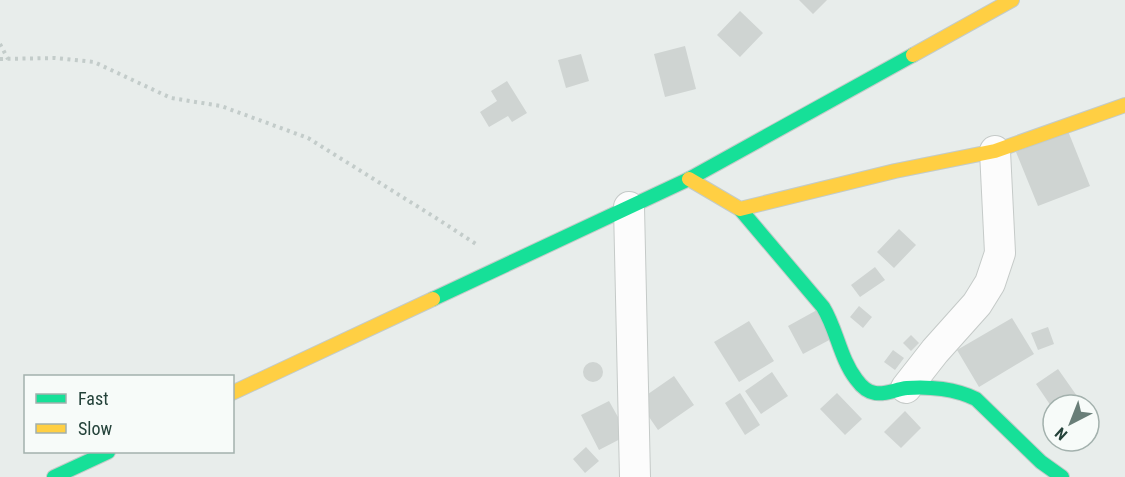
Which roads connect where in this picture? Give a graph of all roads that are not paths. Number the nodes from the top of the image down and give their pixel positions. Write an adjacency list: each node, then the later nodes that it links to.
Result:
1 (1012, 0): 4 (main road)
2 (1125, 105): 3 (main road)
3 (994, 151): 6 (main road); 7 (street)
4 (689, 179): 5 (main road); 6 (main road)
5 (629, 207): 8 (main road); 11 (street)
6 (740, 209): 7 (main road)
7 (906, 388): 12 (main road)
8 (234, 392)
9 (106, 453): 10 (main road)
10 (54, 477)
11 (635, 477)
12 (1062, 477)

